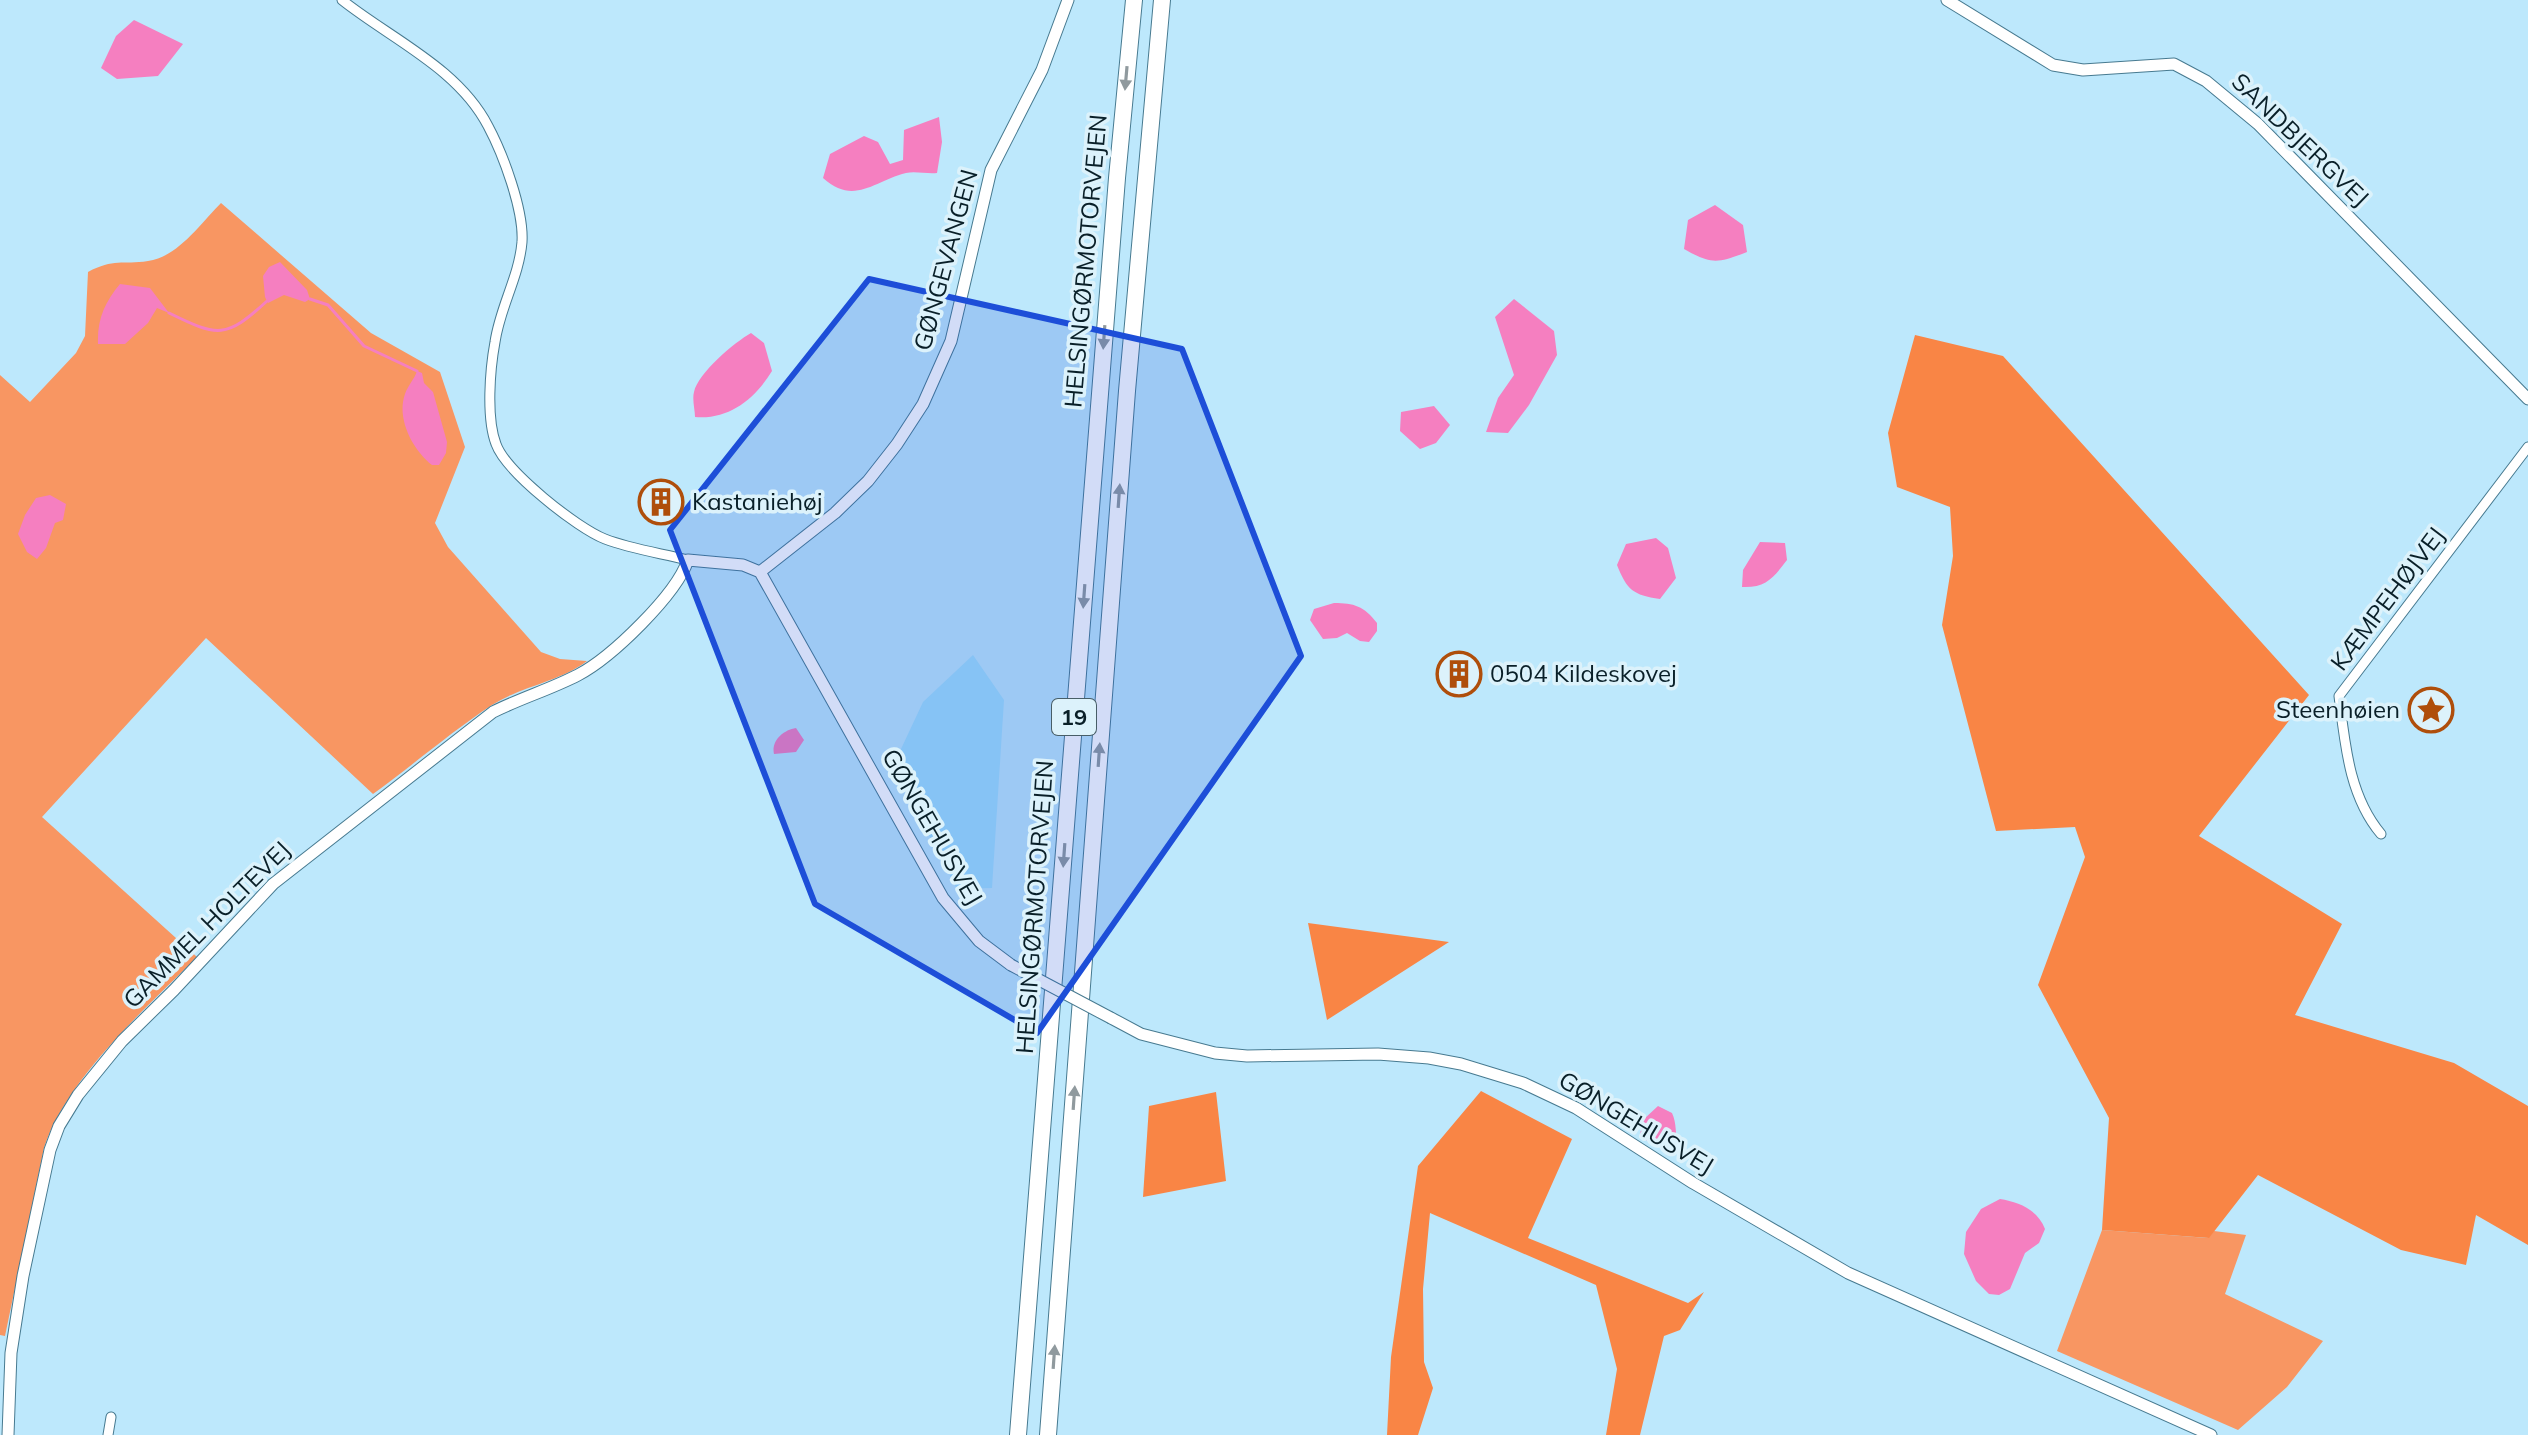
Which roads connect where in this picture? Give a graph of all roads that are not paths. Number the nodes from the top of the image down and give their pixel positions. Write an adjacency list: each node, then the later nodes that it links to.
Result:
1 (342, 0): 8 (street)
2 (1068, 0): 9 (street, GØNGEVANGEN)
3 (1134, 0): 14 (highway, HELSINGØRMOTORVEJEN / 19, one-way to 14)
4 (1162, 0): 15 (highway, 19, one-way to 4)
5 (1947, 0): 6 (street, SANDBJERGVEJ)
6 (2528, 399)
7 (2528, 447): 10 (street, KÆMPEHØJVEJ)
8 (688, 560): 9 (street); 12 (street, GAMMEL HOLTEVEJ)
9 (760, 572): 16 (street, GØNGEHUSVEJ, bridge)
10 (2381, 834)
11 (111, 1417): 13 (street)
12 (8, 1435)
13 (108, 1435)
14 (1018, 1435)
15 (1048, 1435)
16 (2211, 1435)

